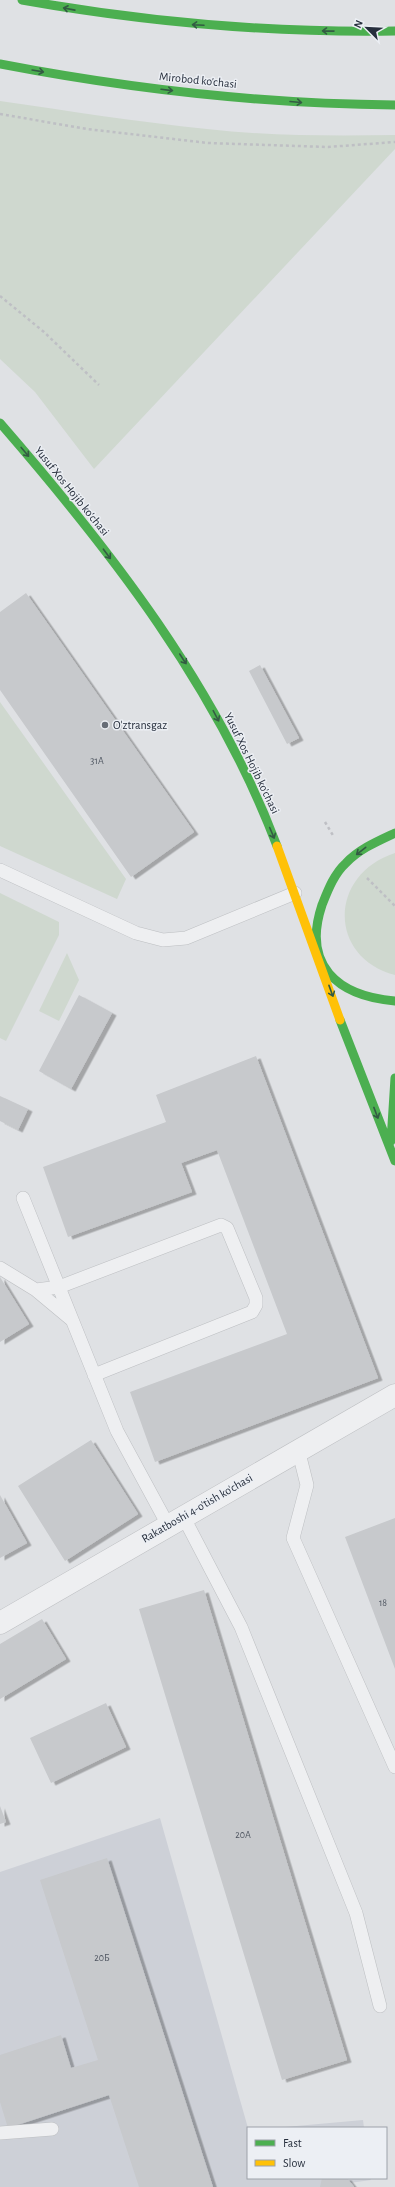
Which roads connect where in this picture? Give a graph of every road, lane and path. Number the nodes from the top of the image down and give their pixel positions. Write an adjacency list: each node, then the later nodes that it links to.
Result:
1 (22, 0): 2 (main road, one-way to 1)
2 (395, 31)
3 (0, 64): 4 (main road, Mirobod ko'chasi, one-way to 4)
4 (395, 105)
5 (0, 114): 6 (path)
6 (395, 142)
7 (0, 296): 8 (path)
8 (100, 385)
9 (0, 423): 12 (main road, Yusuf Xos Hojib ko'chasi, one-way to 12)
10 (395, 833): 13 (main road, one-way to 13)
11 (0, 870): 12 (lane)
12 (295, 894): 13 (main road, Yusuf Xos Hojib ko'chasi)
13 (317, 954): 14 (main road); 16 (main road, Yusuf Xos Hojib ko'chasi, one-way to 16)
14 (395, 1001)
15 (395, 1078): 16 (main road)
16 (390, 1151): 17 (main road, Yusuf Xos Hojib ko'chasi)
17 (395, 1161)
18 (23, 1198): 20 (lane)
19 (0, 1268): 21 (lane)
20 (59, 1287): 21 (lane); 22 (lane); 23 (lane)
21 (36, 1290): 22 (lane)
22 (73, 1321): 23 (lane)
23 (94, 1375): 26 (lane)
24 (395, 1395): 25 (street, Rakatboshi 4-o'tish ko'chasi)
25 (298, 1449): 26 (street, Rakatboshi 4-o'tish ko'chasi); 28 (lane)
26 (176, 1520): 27 (street, Rakatboshi 4-o'tish ko'chasi); 29 (lane)
27 (0, 1623)
28 (395, 1767)
29 (380, 2006)
30 (52, 2129): 31 (lane)
31 (0, 2133)

